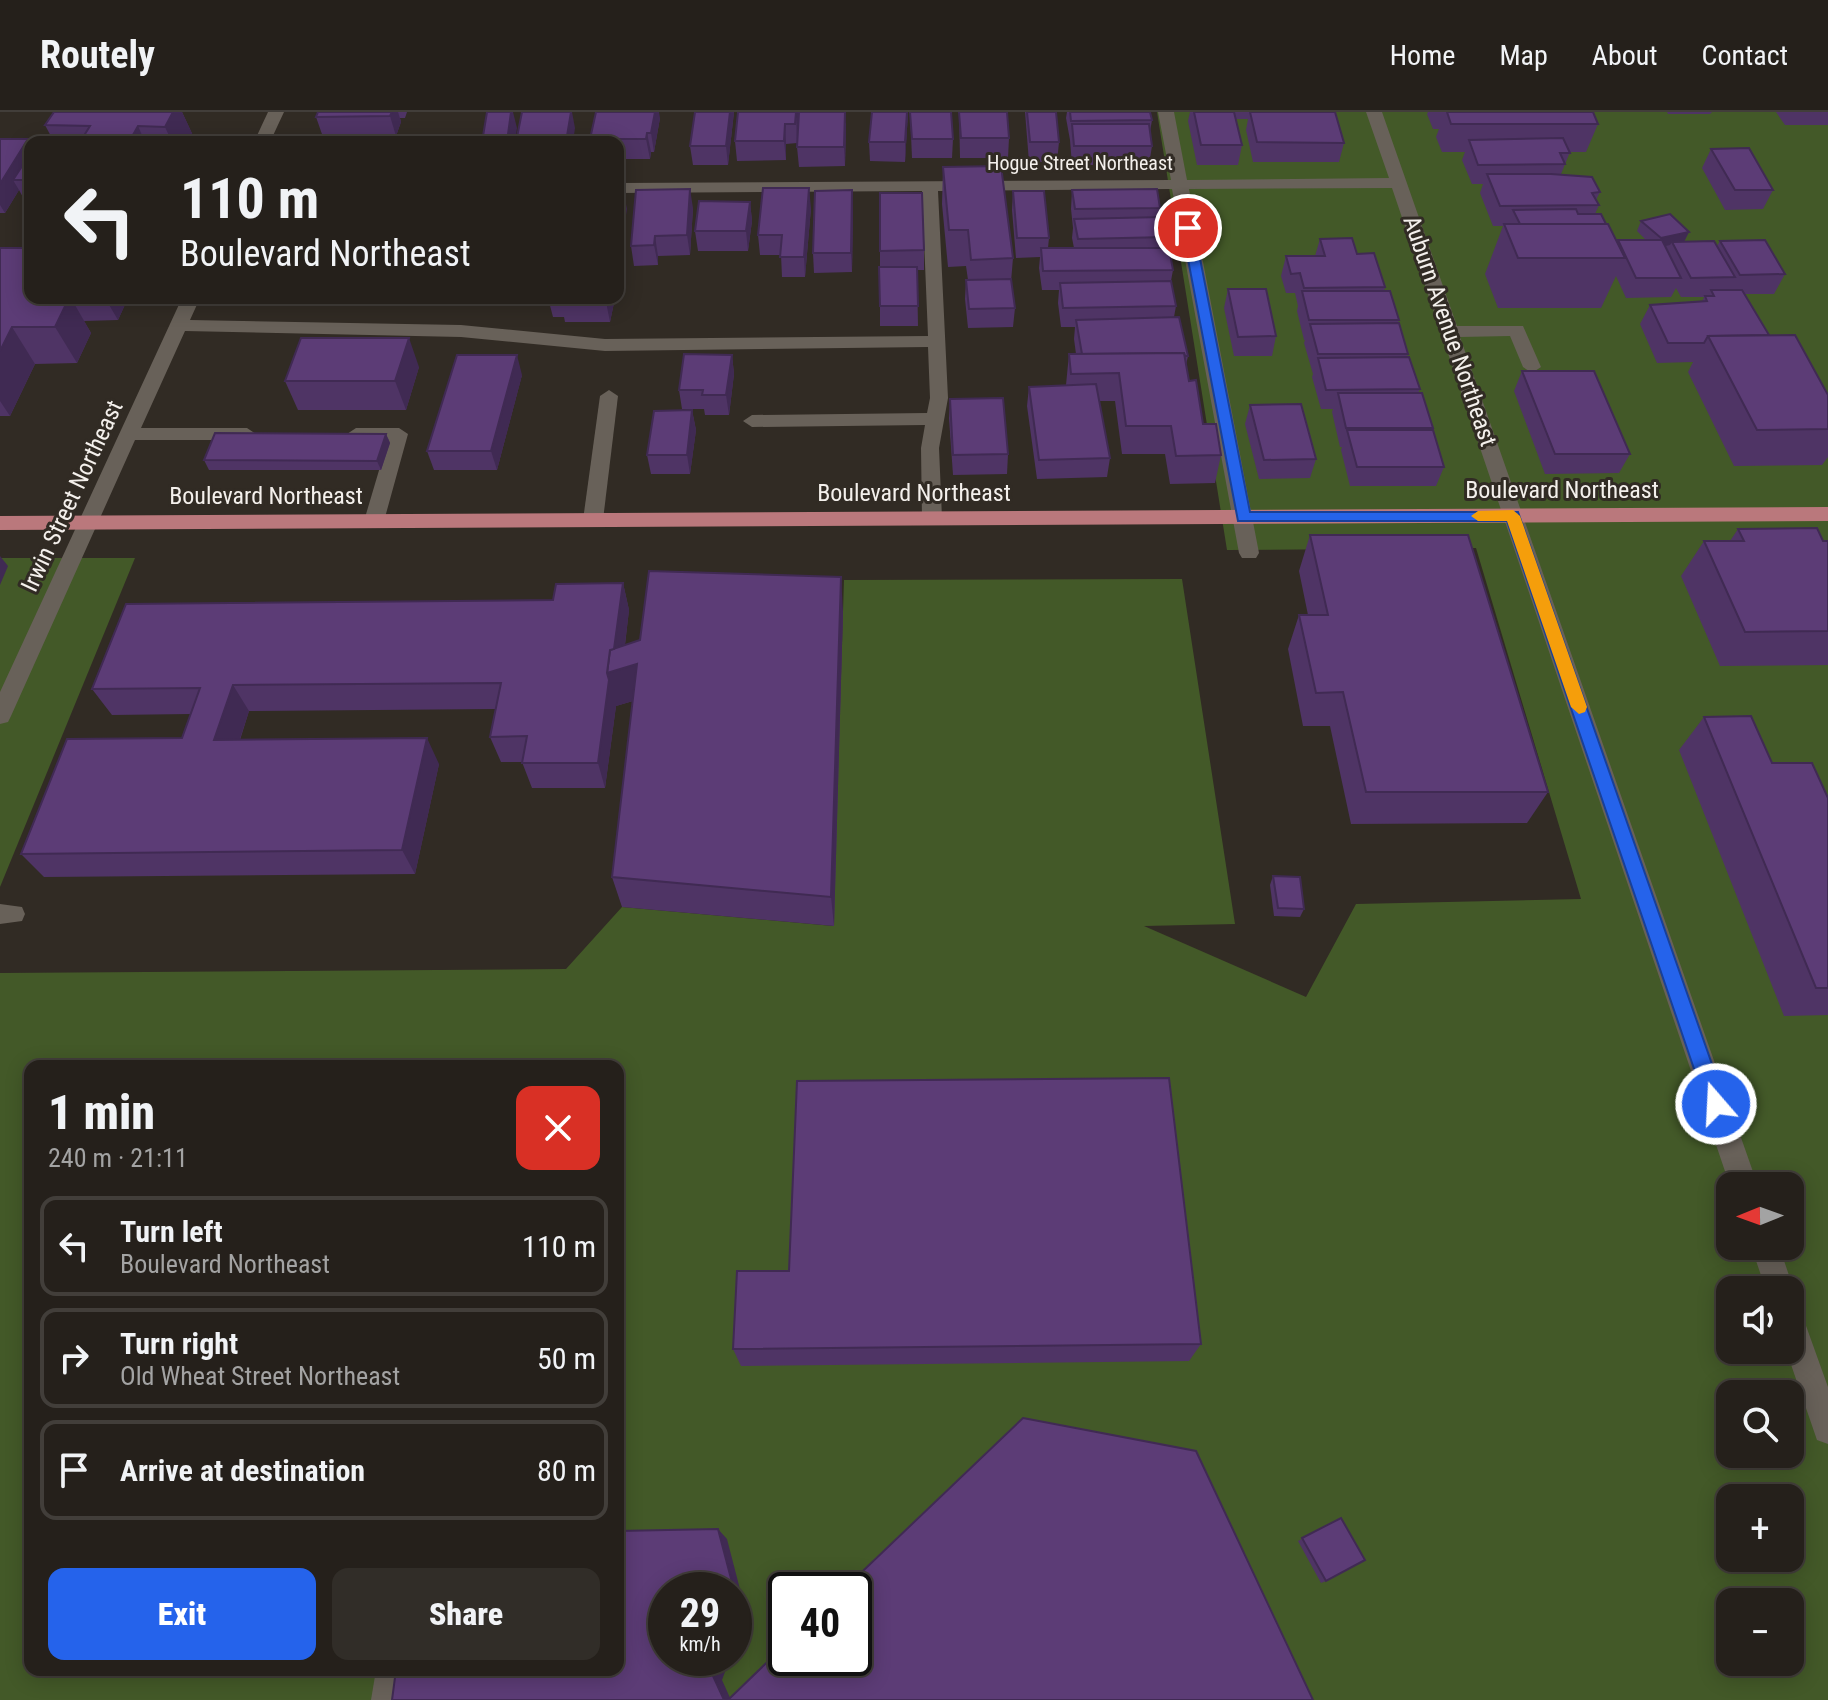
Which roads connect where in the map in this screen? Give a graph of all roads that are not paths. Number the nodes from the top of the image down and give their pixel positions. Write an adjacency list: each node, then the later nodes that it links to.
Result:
1 (276, 112): 4 (street)
2 (1166, 112): 6 (street)
3 (1374, 112): 5 (street, Auburn Avenue Northeast)
4 (265, 136)
5 (1398, 183): 6 (street, Hogue Street Northeast); 11 (street, Auburn Avenue Northeast)
6 (1180, 185): 7 (street, Hogue Street Northeast); 22 (street)
7 (930, 186): 8 (street, Hogue Street Northeast); 12 (street)
8 (624, 188)
9 (188, 304): 10 (street, Irwin Street Northeast)
10 (179, 325): 12 (street); 17 (street, Irwin Street Northeast)
11 (1450, 332): 13 (street); 21 (street, Auburn Avenue Northeast)
12 (937, 341): 15 (street)
13 (1532, 367)
14 (609, 396): 24 (street)
15 (935, 419): 16 (street); 23 (street)
16 (752, 421)
17 (129, 434): 18 (street); 27 (street, Irwin Street Northeast)
18 (261, 434)
19 (338, 434): 25 (street)
20 (1828, 514): 21 (main road, Boulevard Northeast)
21 (1513, 516): 22 (main road, Boulevard Northeast); 30 (street, Auburn Avenue Northeast)
22 (1244, 517): 23 (main road, Boulevard Northeast); 28 (street)
23 (932, 518): 24 (main road, Boulevard Northeast)
24 (593, 520): 25 (main road, Boulevard Northeast)
25 (374, 521): 27 (main road, Boulevard Northeast)
26 (0, 523): 27 (main road, Boulevard Northeast)
27 (89, 523): 29 (street, Irwin Street Northeast)
28 (1249, 553)
29 (0, 716)
30 (1739, 1172)
31 (1804, 1360): 32 (street)
32 (1828, 1429)
33 (391, 1676): 34 (street)
34 (387, 1700)

